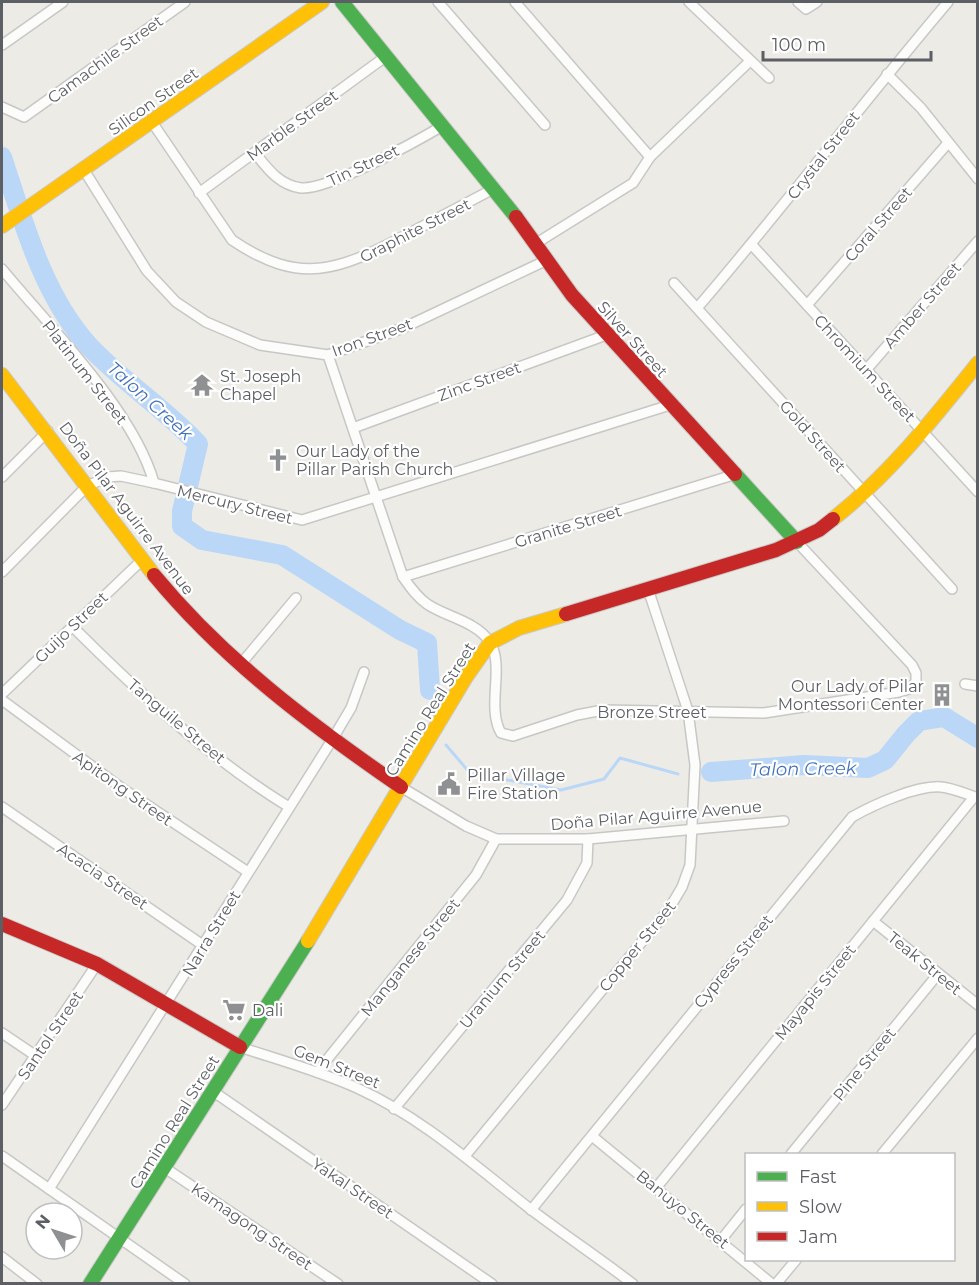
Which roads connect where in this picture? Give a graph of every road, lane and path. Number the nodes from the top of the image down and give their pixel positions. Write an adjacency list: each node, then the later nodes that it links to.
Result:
1 (63, 2): 11 (street)
2 (185, 2): 16 (street, Camachile Street)
3 (322, 2): 17 (street, Silicon Street)
4 (342, 2): 12 (street, Silver Street)
5 (438, 2): 19 (street)
6 (515, 2): 22 (street)
7 (689, 2): 13 (street)
8 (798, 2): 9 (street)
9 (817, 2)
10 (948, 2): 14 (street, Crystal Street)
11 (2, 45)
12 (386, 57): 18 (street, Silver Street); 21 (street, Marble Street)
13 (750, 61): 15 (street); 22 (street)
14 (887, 74): 20 (street); 30 (street, Crystal Street)
15 (769, 78)
16 (2, 107)
17 (152, 122): 23 (street, Silicon Street); 26 (street, Graphite Street)
18 (444, 125): 21 (street, Tin Street); 25 (street, Silver Street)
19 (545, 126)
20 (948, 143): 24 (street); 34 (street, Coral Street)
21 (255, 153): 26 (street, Marble Street)
22 (650, 157): 29 (street)
23 (84, 170): 27 (street, Silicon Street); 37 (street, Iron Street)
24 (978, 179)
25 (495, 188): 26 (street, Graphite Street); 29 (street, Silver Street)
26 (199, 193)
27 (2, 226)
28 (978, 240): 39 (street, Amber Street)
29 (534, 244): 31 (street, Silver Street)
30 (752, 245): 34 (street, Chromium Street); 35 (street, Crystal Street)
31 (546, 260): 36 (street, Silver Street); 37 (street, Iron Street)
32 (2, 269): 47 (street, Platinum Street)
33 (674, 284): 35 (street, Gold Street)
34 (807, 305): 39 (street, Chromium Street)
35 (698, 307): 50 (street, Gold Street)
36 (606, 335): 41 (street, Silver Street); 42 (street, Zinc Street)
37 (328, 355): 42 (street)
38 (978, 363): 44 (street, Camino Real Street)
39 (866, 369): 44 (street, Chromium Street)
40 (4, 383): 43 (street, Doña Pilar Aguirre Avenue)
41 (670, 405): 45 (street, Silver Street); 51 (street, Mercury Street)
42 (352, 428): 51 (street)
43 (48, 431): 46 (street); 48 (street, Doña Pilar Aguirre Avenue)
44 (924, 431): 49 (street, Chromium Street); 50 (street, Camino Real Street)
45 (733, 475): 52 (street, Silver Street); 55 (street, Granite Street)
46 (2, 477)
47 (154, 483): 48 (street, Mercury Street); 51 (street, Mercury Street)
48 (87, 486): 53 (street, Doña Pilar Aguirre Avenue); 54 (street, Mercury Street)
49 (978, 492)
50 (865, 494): 52 (street, Camino Real Street); 57 (street, Gold Street)
51 (375, 499): 55 (street)
52 (797, 542): 56 (street, Camino Real Street); 63 (street, Silver Street)
53 (141, 560): 59 (street, Guijo Street); 61 (street, Doña Pilar Aguirre Avenue)
54 (2, 572)
55 (403, 577): 60 (street)
56 (648, 589): 60 (street, Camino Real Street); 68 (street, Copper Street)
57 (952, 589)
58 (296, 598): 61 (street)
59 (72, 626): 66 (street, Guijo Street); 73 (street, Tanguile Street)
60 (490, 643): 68 (street, Bronze Street); 70 (street, Camino Real Street)
61 (240, 665): 69 (street, Doña Pilar Aguirre Avenue)
62 (364, 672): 69 (street, Narra Street)
63 (916, 682): 68 (street, Bronze Street)
64 (965, 684): 65 (street)
65 (978, 686)
66 (2, 694)
67 (2, 700): 78 (street, Apitong Street)
68 (688, 711): 75 (street, Copper Street)
69 (332, 740): 70 (street, Doña Pilar Aguirre Avenue); 73 (street, Narra Street)
70 (401, 787): 76 (street, Doña Pilar Aguirre Avenue); 88 (street, Camino Real Street)
71 (976, 797): 79 (street, Mayapis Street); 94 (street, Cypress Street)
72 (2, 807): 81 (street, Acacia Street)
73 (289, 807): 78 (street, Narra Street)
74 (784, 821): 75 (street, Doña Pilar Aguirre Avenue)
75 (693, 830): 77 (street, Doña Pilar Aguirre Avenue); 98 (street, Copper Street)
76 (496, 839): 77 (street, Doña Pilar Aguirre Avenue); 90 (street, Manganese Street)
77 (588, 839): 93 (street, Uranium Street)
78 (248, 872): 81 (street, Narra Street)
79 (873, 921): 83 (street, Teak Street); 100 (street, Mayapis Street)
80 (2, 924): 82 (street, Gem Street)
81 (204, 945): 84 (street, Narra Street)
82 (98, 964): 84 (street, Gem Street); 89 (street, Santol Street)
83 (938, 974): 85 (street, Teak Street); 95 (street, Pine Street)
84 (168, 1003): 88 (street, Gem Street); 101 (street, Narra Street)
85 (978, 1005)
86 (2, 1033): 89 (street)
87 (978, 1038): 96 (street)
88 (240, 1047): 90 (street, Gem Street); 91 (street, Camino Real Street)
89 (36, 1056): 92 (street, Santol Street)
90 (317, 1072): 93 (street, Gem Street)
91 (214, 1092): 99 (street, Camino Real Street); 114 (street, Yakal Street)
92 (2, 1105)
93 (394, 1109): 98 (street, Gem Street)
94 (592, 1136): 100 (street, Banuyo Street); 102 (street, Cypress Street)
95 (793, 1153)
96 (884, 1153)
97 (2, 1156): 101 (street)
98 (465, 1156): 102 (street, Gem Street)
99 (165, 1168): 104 (street, Camino Real Street); 113 (street, Kamagong Street)
100 (656, 1188): 105 (street, Banuyo Street)
101 (49, 1189): 104 (street)
102 (531, 1210): 115 (street, Gem Street)
103 (745, 1211): 105 (street)
104 (119, 1239): 111 (street, Camino Real Street); 112 (street)
105 (721, 1240): 107 (street, Banuyo Street)
106 (2, 1257): 110 (street)
107 (745, 1260)
108 (746, 1261): 116 (street, Banuyo Street)
109 (795, 1261): 116 (street)
110 (37, 1284)
111 (90, 1284)
112 (185, 1284)
113 (338, 1284)
114 (492, 1284)
115 (633, 1284)
116 (774, 1284)

